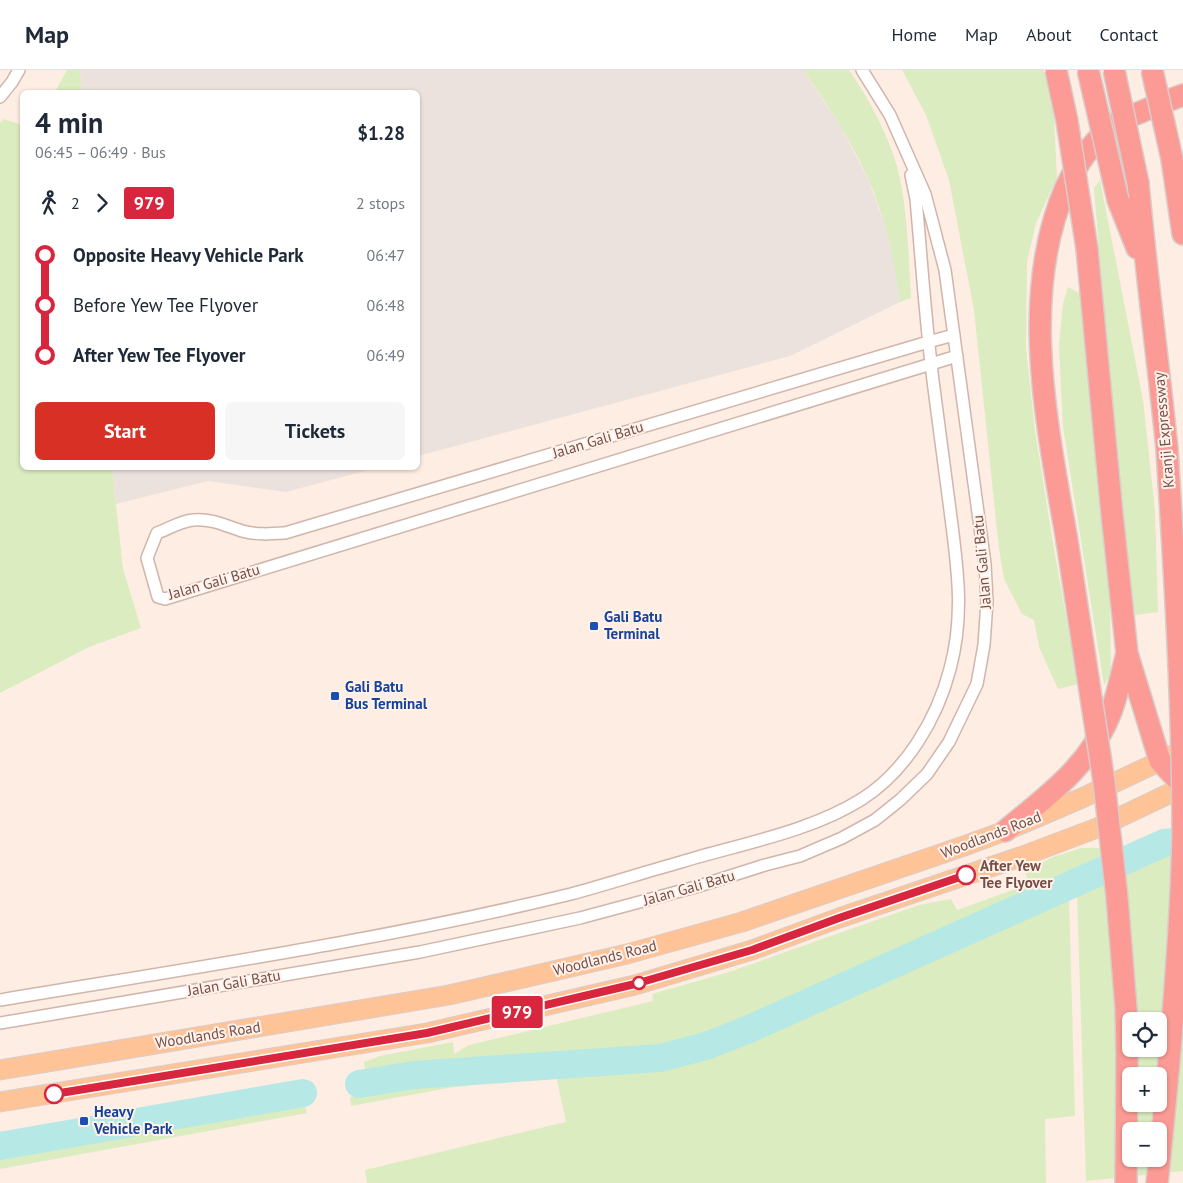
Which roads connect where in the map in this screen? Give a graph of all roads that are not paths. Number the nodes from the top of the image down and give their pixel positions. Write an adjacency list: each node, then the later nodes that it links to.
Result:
1 (19, 70): 8 (street)
2 (862, 70): 9 (street, Jalan Gali Batu)
3 (1056, 70): 16 (highway, bridge)
4 (1088, 70): 11 (highway, bridge)
5 (1114, 70): 11 (highway, Kranji Expressway, bridge)
6 (1152, 70): 10 (highway, bridge)
7 (1183, 94): 28 (highway, bridge)
8 (0, 98)
9 (907, 154): 12 (street, Jalan Gali Batu); 13 (street, Jalan Gali Batu)
10 (1183, 234)
11 (1146, 269): 29 (highway, Kranji Expressway, bridge)
12 (954, 335): 13 (street, Jalan Gali Batu); 14 (street, Jalan Gali Batu)
13 (928, 342): 15 (street, Jalan Gali Batu); 15 (street, Jalan Gali Batu)
14 (957, 356): 15 (street, Jalan Gali Batu); 25 (street, Jalan Gali Batu)
15 (930, 364): 24 (street, Jalan Gali Batu)
16 (1127, 653): 18 (highway); 23 (highway)
17 (1183, 750): 18 (main road, Woodlands Road)
18 (1160, 761): 19 (highway); 21 (main road, Woodlands Road)
19 (1183, 781)
20 (1183, 787): 22 (main road, Woodlands Road)
21 (1082, 798): 22 (main road); 23 (main road, Woodlands Road)
22 (1097, 828): 27 (main road, Woodlands Road)
23 (1006, 831): 26 (main road, Woodlands Road)
24 (0, 1000)
25 (0, 1023)
26 (0, 1070)
27 (0, 1102)
28 (1126, 1183)
29 (1156, 1183)

